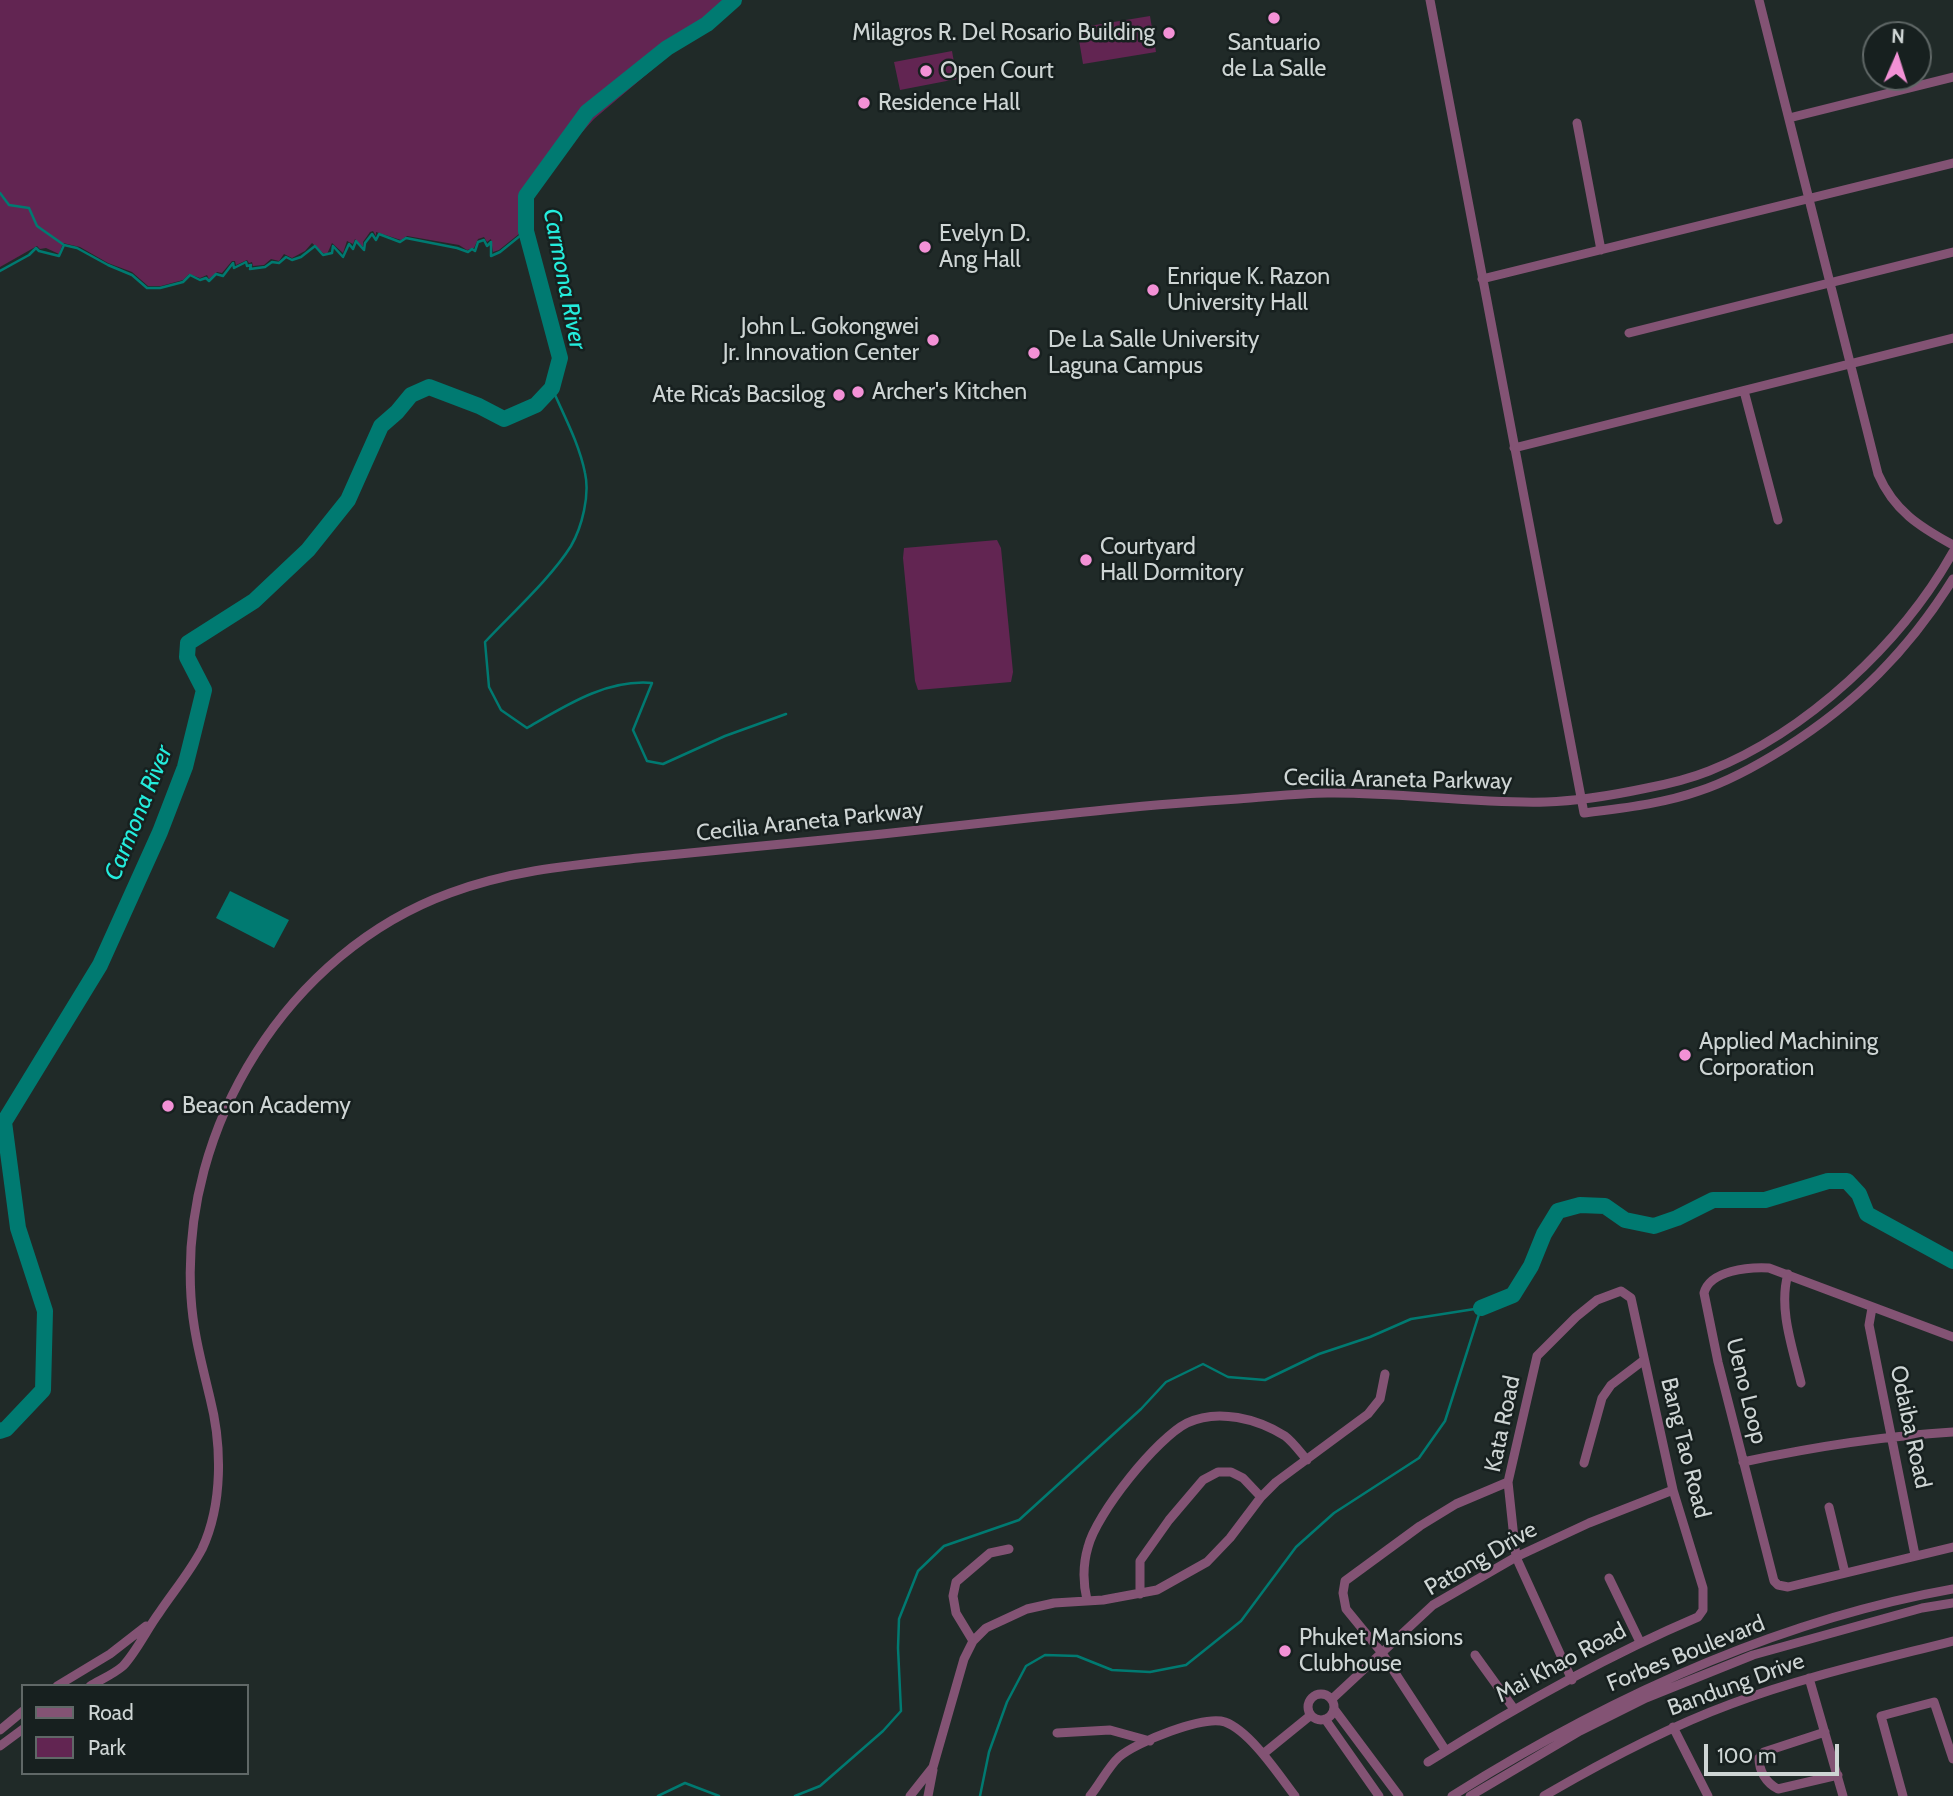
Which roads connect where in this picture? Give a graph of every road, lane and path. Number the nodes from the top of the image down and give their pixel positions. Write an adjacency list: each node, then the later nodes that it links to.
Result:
1 (1430, 0): 10 (street)
2 (1759, 0): 4 (street)
3 (1953, 77): 4 (street)
4 (1789, 118): 7 (street)
5 (1577, 123): 8 (street)
6 (1953, 163): 7 (street)
7 (1809, 197): 8 (street); 11 (street)
8 (1601, 250): 10 (street)
9 (1953, 251): 11 (street)
10 (1482, 279): 16 (street)
11 (1831, 282): 12 (street); 14 (street)
12 (1629, 333)
13 (1953, 338): 14 (street)
14 (1852, 364): 15 (street); 18 (street)
15 (1744, 391): 16 (street); 17 (street)
16 (1514, 448): 22 (street)
17 (1778, 520)
18 (1953, 545)
19 (1953, 552): 20 (street, Cecilia Araneta Parkway)
20 (1949, 564): 22 (street, Cecilia Araneta Parkway)
21 (1953, 579): 22 (street)
22 (1581, 799): 50 (street, Cecilia Araneta Parkway)
23 (1788, 1275): 25 (street, Ueno Loop); 29 (street); 33 (street, Ueno Loop)
24 (1620, 1291): 27 (street, Bang Tao Road); 35 (street, Kata Road)
25 (1872, 1308): 26 (street, Ueno Loop); 31 (street, Odaiba Road)
26 (1953, 1337)
27 (1644, 1360): 34 (street); 36 (street, Bang Tao Road)
28 (1385, 1374): 32 (street)
29 (1801, 1383)
30 (1953, 1432): 31 (street)
31 (1892, 1436): 33 (street); 41 (street, Odaiba Road)
32 (1307, 1460): 37 (street); 47 (street)
33 (1743, 1462): 43 (street, Ueno Loop)
34 (1584, 1463)
35 (1508, 1482): 42 (street, Kata Road); 54 (street)
36 (1673, 1490): 42 (street, Patong Drive); 49 (street, Bang Tao Road)
37 (1261, 1497): 46 (street); 46 (street)
38 (1829, 1507): 43 (street)
39 (1953, 1547): 41 (street, Ueno Loop)
40 (1009, 1549): 51 (street)
41 (1915, 1555): 43 (street, Ueno Loop)
42 (1516, 1557): 54 (street, Patong Drive); 57 (street, Kata Road)
43 (1845, 1573)
44 (1609, 1578): 53 (street)
45 (1953, 1589): 84 (street, Forbes Boulevard)
46 (1140, 1594): 47 (street)
47 (1087, 1600): 51 (street)
48 (1953, 1603): 85 (street, Forbes Boulevard)
49 (1698, 1617): 53 (street, Mai Khao Road)
50 (155, 1618): 58 (street); 59 (street)
51 (973, 1641): 76 (street)
52 (1953, 1641): 56 (street, Bandung Drive)
53 (1640, 1642): 57 (street, Mai Khao Road)
54 (1382, 1653): 60 (street, Patong Drive); 72 (street)
55 (1475, 1655): 61 (street)
56 (1809, 1678): 65 (street, Bandung Drive); 68 (street)
57 (1572, 1680): 61 (street, Mai Khao Road)
58 (60, 1684)
59 (93, 1684)
60 (1333, 1704): 63 (street); 64 (street); 83 (street)
61 (1514, 1709): 72 (street, Mai Khao Road)
62 (21, 1713): 66 (street)
63 (1311, 1715): 64 (street); 73 (street)
64 (1325, 1720): 82 (street)
65 (1673, 1727): 86 (street, Bandung Drive); 87 (street)
66 (0, 1730)
67 (21, 1730): 71 (street)
68 (1825, 1732): 77 (street); 77 (street)
69 (1057, 1733): 70 (street)
70 (1150, 1741): 73 (street); 80 (street)
71 (0, 1746)
72 (1446, 1751): 75 (street, Mai Khao Road)
73 (1263, 1754): 81 (street)
74 (1953, 1759): 89 (street)
75 (1428, 1762)
76 (933, 1767): 78 (street); 79 (street)
77 (1838, 1775): 88 (street)
78 (910, 1796)
79 (928, 1796)
80 (1090, 1796)
81 (1295, 1796)
82 (1379, 1796)
83 (1399, 1796)
84 (1452, 1796)
85 (1470, 1796)
86 (1544, 1796)
87 (1708, 1796)
88 (1843, 1796)
89 (1903, 1796)

